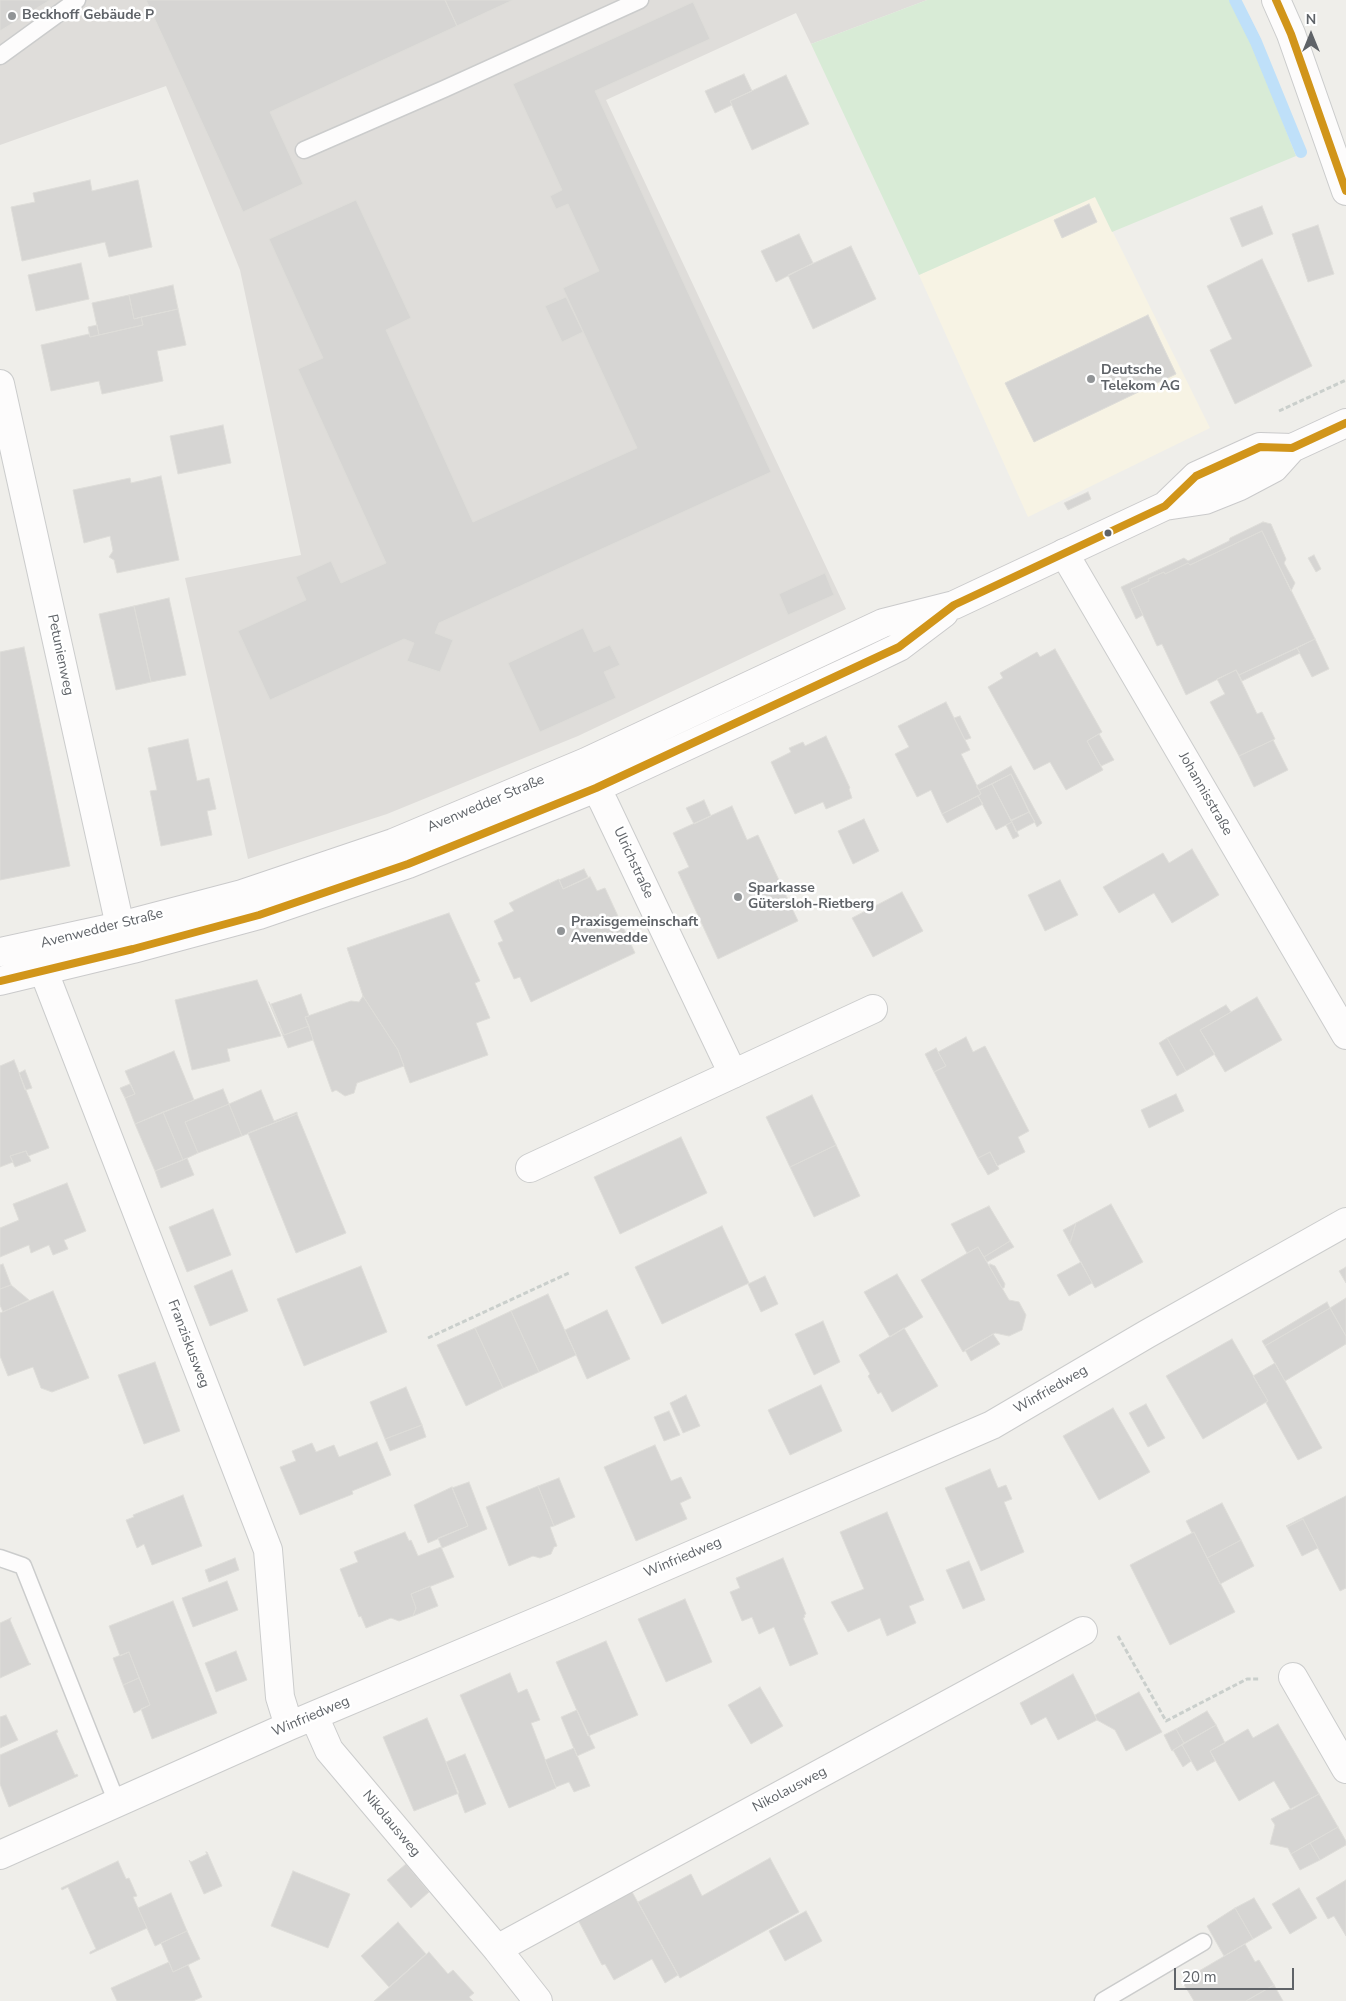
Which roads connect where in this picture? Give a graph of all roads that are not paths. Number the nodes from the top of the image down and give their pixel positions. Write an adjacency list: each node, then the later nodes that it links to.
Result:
1 (77, 0): 4 (lane)
2 (640, 0): 5 (lane)
3 (1276, 0): 6 (street)
4 (0, 56)
5 (304, 150)
6 (1346, 191)
7 (0, 384): 12 (street, Petunienweg)
8 (1346, 423): 9 (street, Avenwedder Straße)
9 (1064, 553): 10 (street, Avenwedder Straße); 17 (street, Johannisstraße)
10 (954, 605): 11 (street, Avenwedder Straße); 12 (street, Avenwedder Straße)
11 (596, 788): 14 (street, Avenwedder Straße); 18 (street, Ulrichstraße)
12 (120, 926): 13 (street, Avenwedder Straße)
13 (0, 952)
14 (44, 972): 15 (street, Avenwedder Straße); 25 (street, Franziskusweg)
15 (0, 980)
16 (873, 1009): 18 (street)
17 (1346, 1035)
18 (732, 1074): 19 (street)
19 (530, 1168)
20 (1346, 1222): 24 (street, Winfriedweg)
21 (0, 1558): 27 (lane)
22 (1083, 1631): 30 (street, Nikolausweg)
23 (1293, 1677): 26 (street)
24 (314, 1716): 25 (street, Winfriedweg); 30 (street, Nikolausweg)
25 (289, 1726): 27 (street, Winfriedweg)
26 (1346, 1769)
27 (117, 1803): 28 (street, Winfriedweg)
28 (0, 1854)
29 (1203, 1942): 32 (lane)
30 (497, 1949): 31 (street, Nikolausweg)
31 (538, 2001)
32 (1103, 2001)

